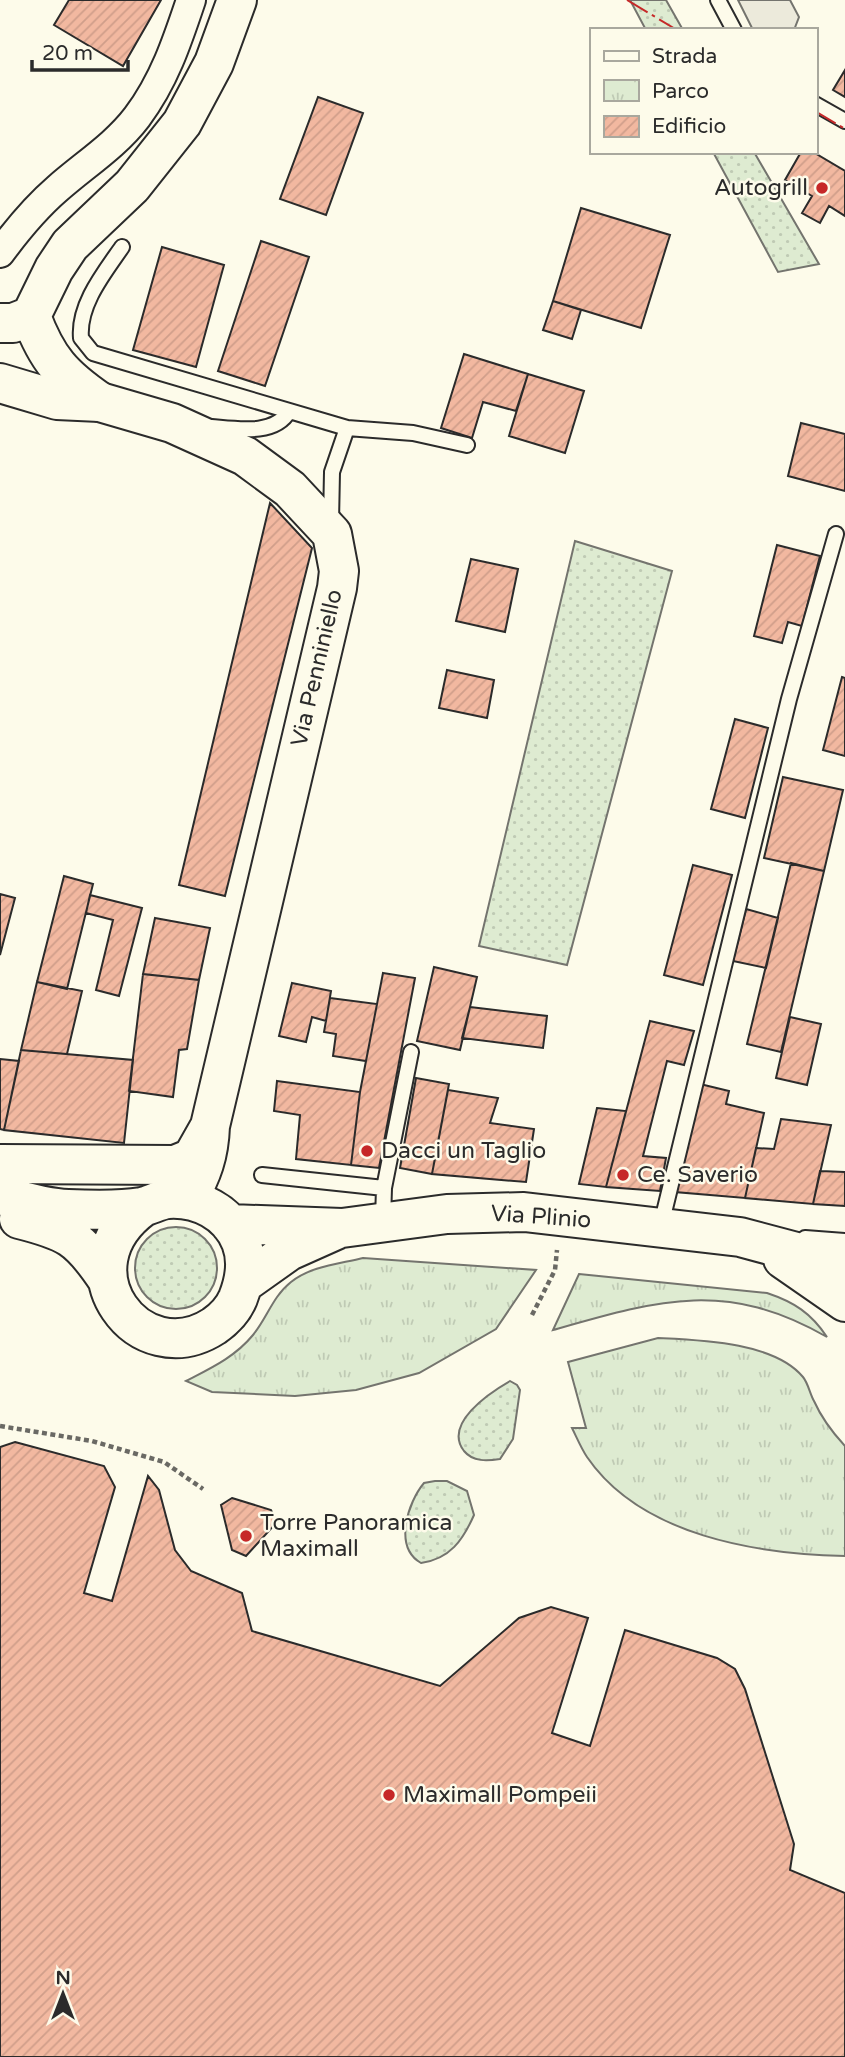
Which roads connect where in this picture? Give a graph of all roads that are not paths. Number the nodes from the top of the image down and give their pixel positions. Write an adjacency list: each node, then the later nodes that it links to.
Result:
1 (191, 0): 8 (street)
2 (237, 0): 9 (main road)
3 (718, 0): 4 (lane)
4 (733, 28)
5 (817, 105): 6 (lane)
6 (845, 121)
7 (122, 247): 12 (lane)
8 (0, 253)
9 (15, 320): 11 (main road)
10 (0, 383): 11 (main road)
11 (100, 402): 13 (main road)
12 (289, 411): 13 (lane); 14 (lane)
13 (172, 423): 16 (main road)
14 (347, 428): 15 (lane); 16 (lane)
15 (467, 445)
16 (332, 534): 19 (main road, Via Penniniello)
17 (836, 534): 28 (lane)
18 (411, 1052): 24 (lane)
19 (210, 1126): 20 (main road, Via Penniniello); 23 (main road, Via Penniniello)
20 (0, 1164)
21 (262, 1175): 24 (lane)
22 (0, 1195): 25 (main road)
23 (188, 1199): 25 (main road); 27 (main road)
24 (384, 1205): 28 (main road, Via Plinio); 29 (main road, Via Plinio)
25 (142, 1207): 33 (main road, Via Plinio)
26 (0, 1214): 33 (main road, Via Plinio)
27 (230, 1224): 29 (main road, Via Plinio); 34 (main road)
28 (660, 1226): 30 (main road, Via Plinio)
29 (342, 1227): 34 (main road, Via Plinio)
30 (740, 1237): 31 (lane, Via Plinio); 32 (main road, Via Plinio); 35 (main road, Via Plinio)
31 (845, 1241)
32 (845, 1265)
33 (107, 1279): 34 (main road, Via Plinio)
34 (244, 1283)
35 (845, 1302)

